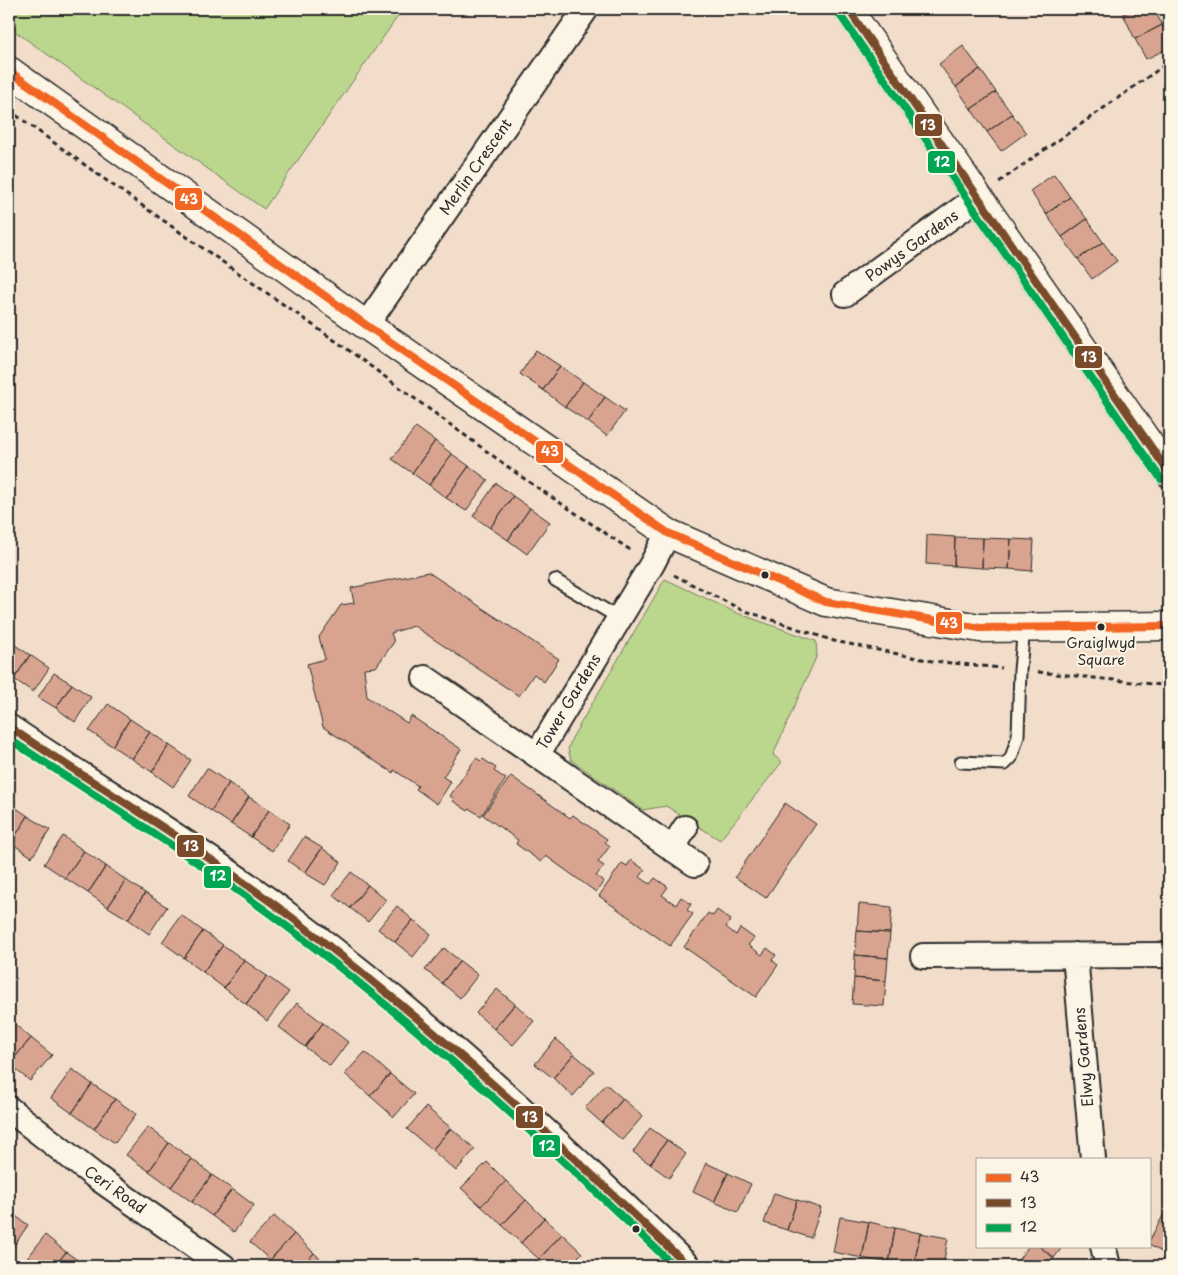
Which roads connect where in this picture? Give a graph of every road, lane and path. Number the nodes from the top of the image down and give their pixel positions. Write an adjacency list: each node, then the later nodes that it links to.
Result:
1 (586, 9): 7 (street, Merlin Crescent)
2 (848, 9): 5 (street)
3 (1169, 62): 5 (path)
4 (9, 71): 7 (street)
5 (978, 197): 6 (street, Powys Gardens); 8 (street)
6 (845, 294)
7 (366, 325): 9 (street)
8 (1169, 473)
9 (668, 533): 11 (street, Tower Gardens); 13 (street)
10 (555, 580): 11 (lane)
11 (619, 618): 16 (street, Tower Gardens)
12 (1169, 626): 13 (street)
13 (1024, 627): 17 (lane)
14 (425, 678): 16 (street)
15 (9, 728): 28 (street)
16 (537, 756): 19 (street, Tower Gardens)
17 (961, 762)
18 (684, 828): 19 (street)
19 (672, 849): 20 (street, Tower Gardens)
20 (695, 864)
21 (1076, 955): 22 (street); 23 (street); 25 (street, Elwy Gardens)
22 (1169, 955)
23 (923, 956)
24 (9, 1110): 27 (street, Ceri Road)
25 (1093, 1158)
26 (1104, 1248): 29 (street)
27 (223, 1266)
28 (688, 1266)
29 (1108, 1266)

